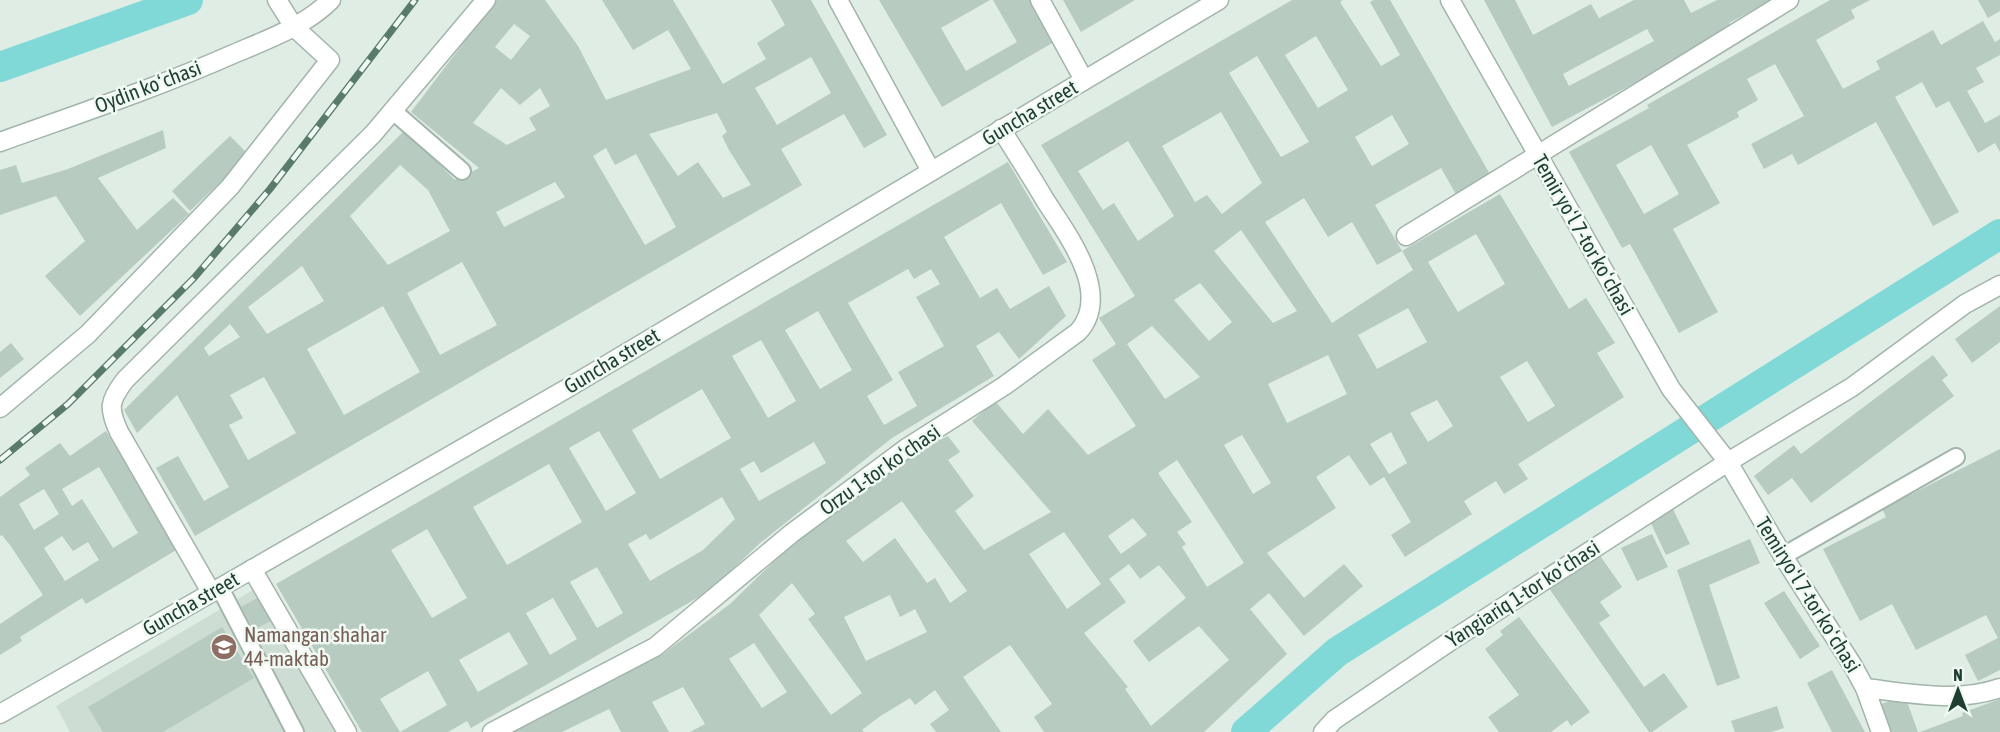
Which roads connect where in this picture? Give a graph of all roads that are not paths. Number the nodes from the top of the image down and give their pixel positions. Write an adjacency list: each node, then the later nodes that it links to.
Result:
1 (331, 0): 9 (street, Oydin koʻchasi)
2 (486, 0): 11 (street)
3 (838, 0): 16 (street)
4 (1040, 0): 10 (street)
5 (1219, 0): 10 (street, Guncha street)
6 (1449, 0): 14 (street, Temir yoʻl 7-tor koʻchasi)
7 (1790, 0): 14 (street)
8 (278, 1): 9 (street)
9 (294, 27): 13 (street, Oydin koʻchasi); 19 (street)
10 (1084, 80): 12 (street, Guncha street)
11 (393, 111): 15 (lane); 24 (street)
12 (1002, 129): 16 (street, Guncha street); 30 (street, Orzu 1-tor koʻchasi)
13 (0, 142)
14 (1538, 155): 17 (street); 21 (street, Temir yoʻl 7-tor koʻchasi)
15 (462, 171)
16 (931, 171): 23 (street, Guncha street)
17 (1406, 236)
18 (2000, 285): 21 (street, Yangiariq 1-tor koʻchasi)
19 (0, 408)
20 (1956, 457): 22 (lane)
21 (1728, 462): 22 (street, Temiryoʻl 7-tor koʻchasi); 31 (street, Yangiariq 1-tor koʻchasi)
22 (1783, 556): 25 (street, Temiryoʻl 7-tor koʻchasi)
23 (252, 569): 24 (street, Guncha street); 29 (street)
24 (215, 590): 27 (street, Guncha street); 28 (lane)
25 (1865, 688): 26 (street); 32 (street, Temiryoʻl 7-tor koʻchasi)
26 (2000, 688)
27 (0, 714)
28 (295, 732)
29 (346, 732)
30 (492, 732)
31 (1323, 732)
32 (1881, 732)

